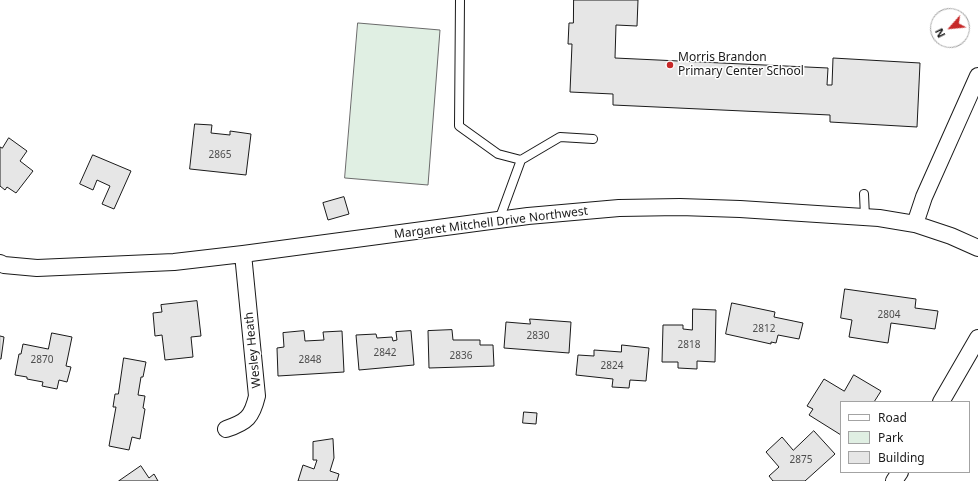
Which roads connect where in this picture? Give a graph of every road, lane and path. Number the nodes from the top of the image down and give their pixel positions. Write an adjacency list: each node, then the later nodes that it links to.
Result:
1 (460, 0): 4 (lane)
2 (978, 76): 8 (street)
3 (593, 139): 4 (lane)
4 (520, 160): 7 (lane)
5 (864, 194): 6 (lane)
6 (865, 217): 7 (street, Margaret Mitchell Drive Northwest); 8 (street, Margaret Mitchell Drive Northwest)
7 (499, 220): 10 (street, Margaret Mitchell Drive Northwest)
8 (915, 224): 9 (street, Margaret Mitchell Drive Northwest)
9 (978, 248)
10 (243, 254): 11 (street, Margaret Mitchell Drive Northwest); 14 (street, Wesley Heath)
11 (0, 263)
12 (978, 338): 13 (street)
13 (942, 401)
14 (226, 430)

